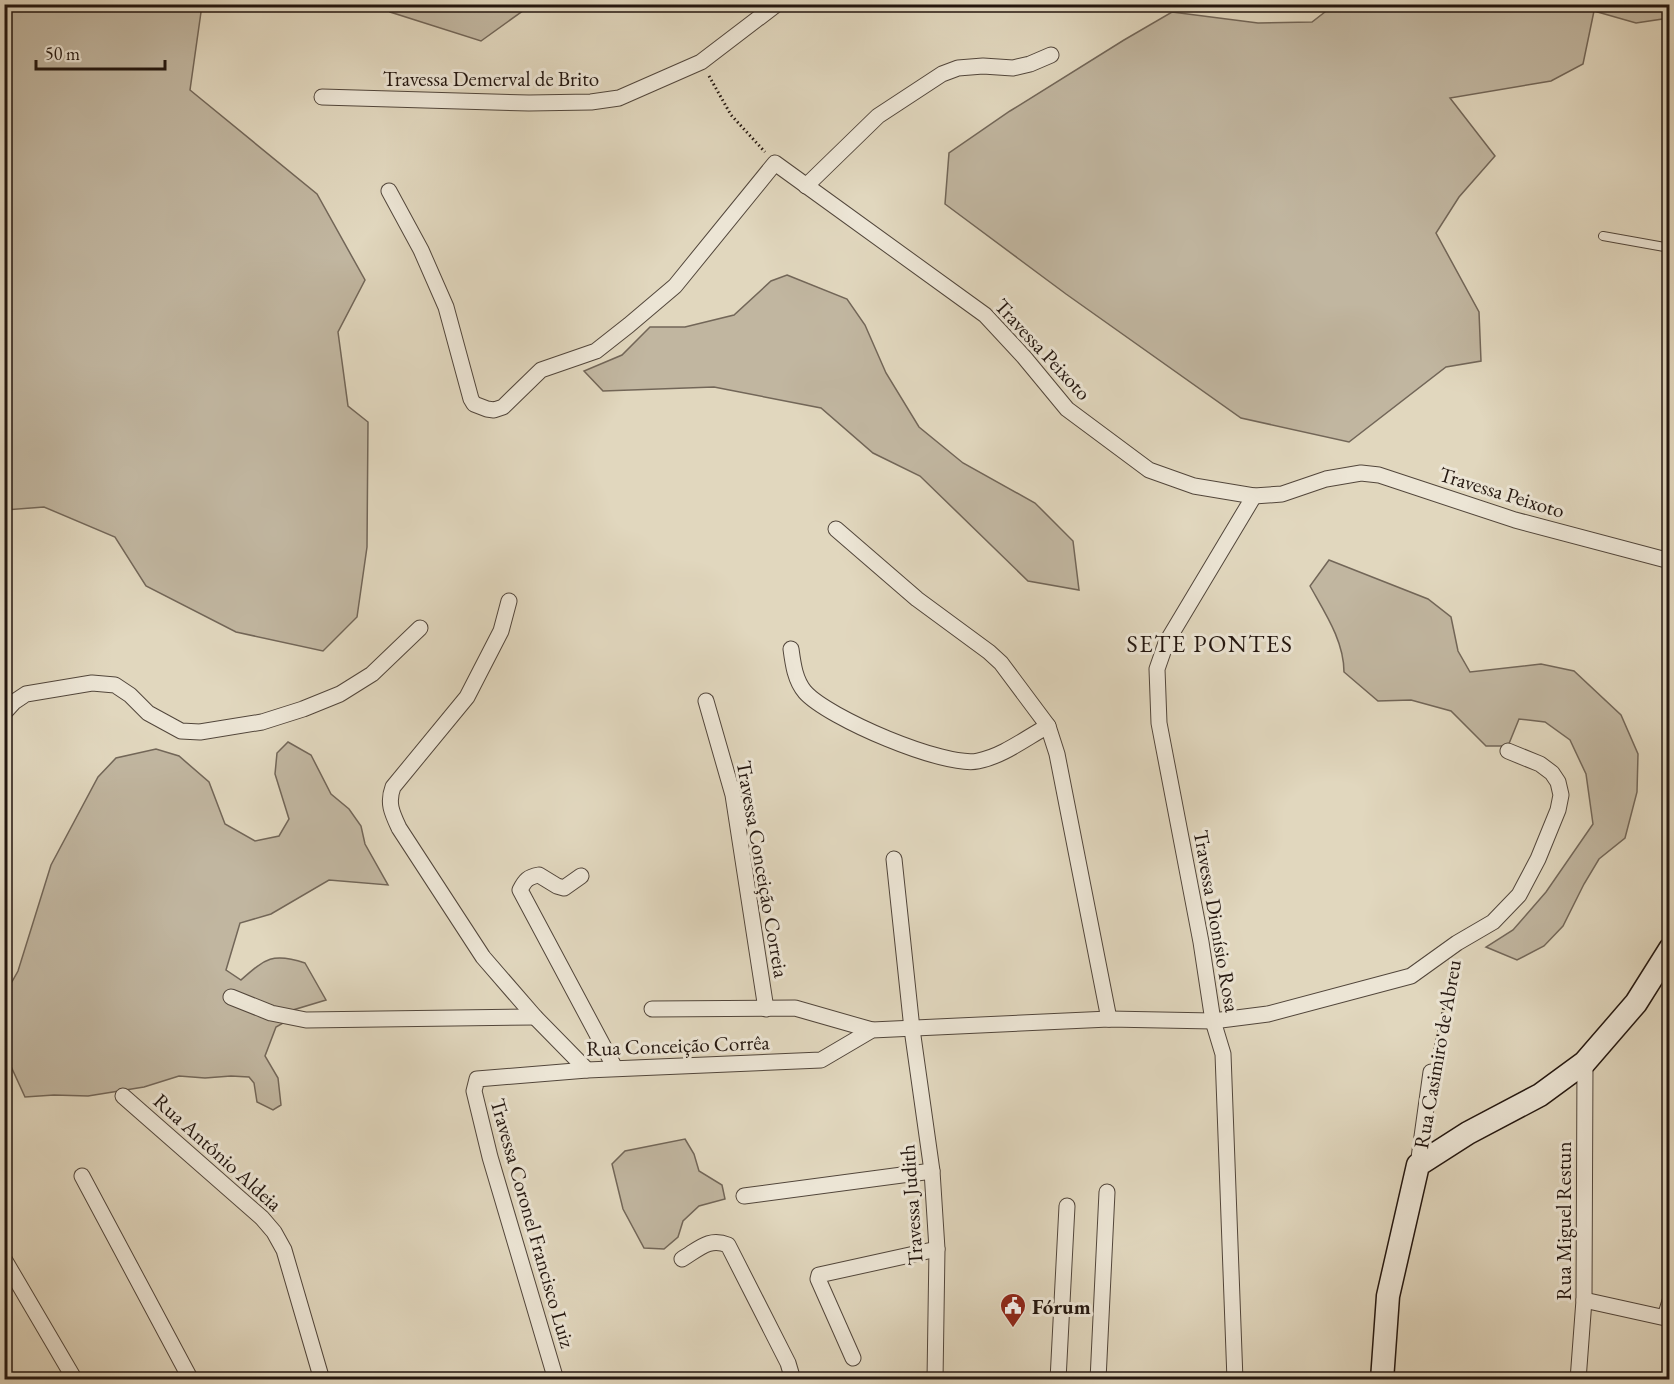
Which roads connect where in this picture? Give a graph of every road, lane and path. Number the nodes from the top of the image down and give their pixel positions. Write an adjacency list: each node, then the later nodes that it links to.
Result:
1 (777, 4): 3 (street, Travessa Demerval de Brito)
2 (1051, 55): 6 (street)
3 (701, 62): 4 (street, Travessa Demerval de Brito); 5 (path)
4 (322, 97)
5 (775, 163): 6 (street, Travessa Peixoto); 7 (street)
6 (806, 186): 10 (street, Travessa Peixoto)
7 (389, 190)
8 (1603, 236): 9 (lane)
9 (1670, 248)
10 (1254, 496): 12 (street, Travessa Peixoto); 29 (street, Travessa Dionísio Rosa)
11 (836, 530): 18 (street)
12 (1670, 561)
13 (510, 601): 27 (street)
14 (420, 628): 17 (street)
15 (791, 649): 18 (street)
16 (706, 701): 26 (street, Travessa Conceição Correia)
17 (4, 713)
18 (1048, 726): 28 (street)
19 (1508, 751): 22 (street, Rua Conceição Corrêa)
20 (894, 860): 30 (street, Travessa Judith)
21 (581, 876): 33 (street)
22 (1457, 943): 29 (street, Rua Conceição Corrêa); 35 (path, Rua Casimiro de Abreu)
23 (1670, 949): 32 (street, Rua Casimiro de Abreu)
24 (231, 997): 27 (street)
25 (652, 1009): 26 (street, Rua Conceição Corrêa)
26 (766, 1010): 31 (street, Rua Conceição Corrêa)
27 (535, 1017): 34 (street)
28 (1109, 1019): 29 (street, Rua Conceição Corrêa); 30 (street, Rua Conceição Corrêa)
29 (1214, 1021): 59 (street, Travessa Dionísio Rosa)
30 (912, 1029): 31 (street, Rua Conceição Corrêa); 39 (street, Travessa Judith)
31 (872, 1030): 33 (street, Rua Conceição Corrêa)
32 (1585, 1062): 38 (street, Rua Casimiro de Abreu); 47 (street, Rua Miguel Restun)
33 (615, 1068): 34 (street, Rua Conceição Corrêa)
34 (587, 1070): 36 (street, Rua Conceição Corrêa)
35 (1431, 1072): 38 (street, Rua Casimiro de Abreu)
36 (477, 1079): 51 (street, Travessa Coronel Francisco Luiz)
37 (123, 1096): 54 (street, Rua Antônio Aldeia)
38 (1418, 1165): 60 (street, Rua Casimiro de Abreu)
39 (932, 1171): 42 (street); 44 (street, Travessa Judith)
40 (82, 1176): 53 (street)
41 (1107, 1192): 58 (street)
42 (744, 1197)
43 (1066, 1206): 57 (street)
44 (936, 1249): 50 (street); 56 (street, Travessa Judith)
45 (4, 1259): 52 (street)
46 (682, 1259): 55 (street)
47 (1584, 1299): 49 (street); 61 (street, Rua Miguel Restun)
48 (1670, 1301): 49 (street)
49 (1667, 1318)
50 (853, 1358)
51 (555, 1379)
52 (75, 1380)
53 (191, 1380)
54 (322, 1380)
55 (793, 1380)
56 (935, 1380)
57 (1058, 1380)
58 (1098, 1380)
59 (1235, 1380)
60 (1382, 1380)
61 (1578, 1380)

